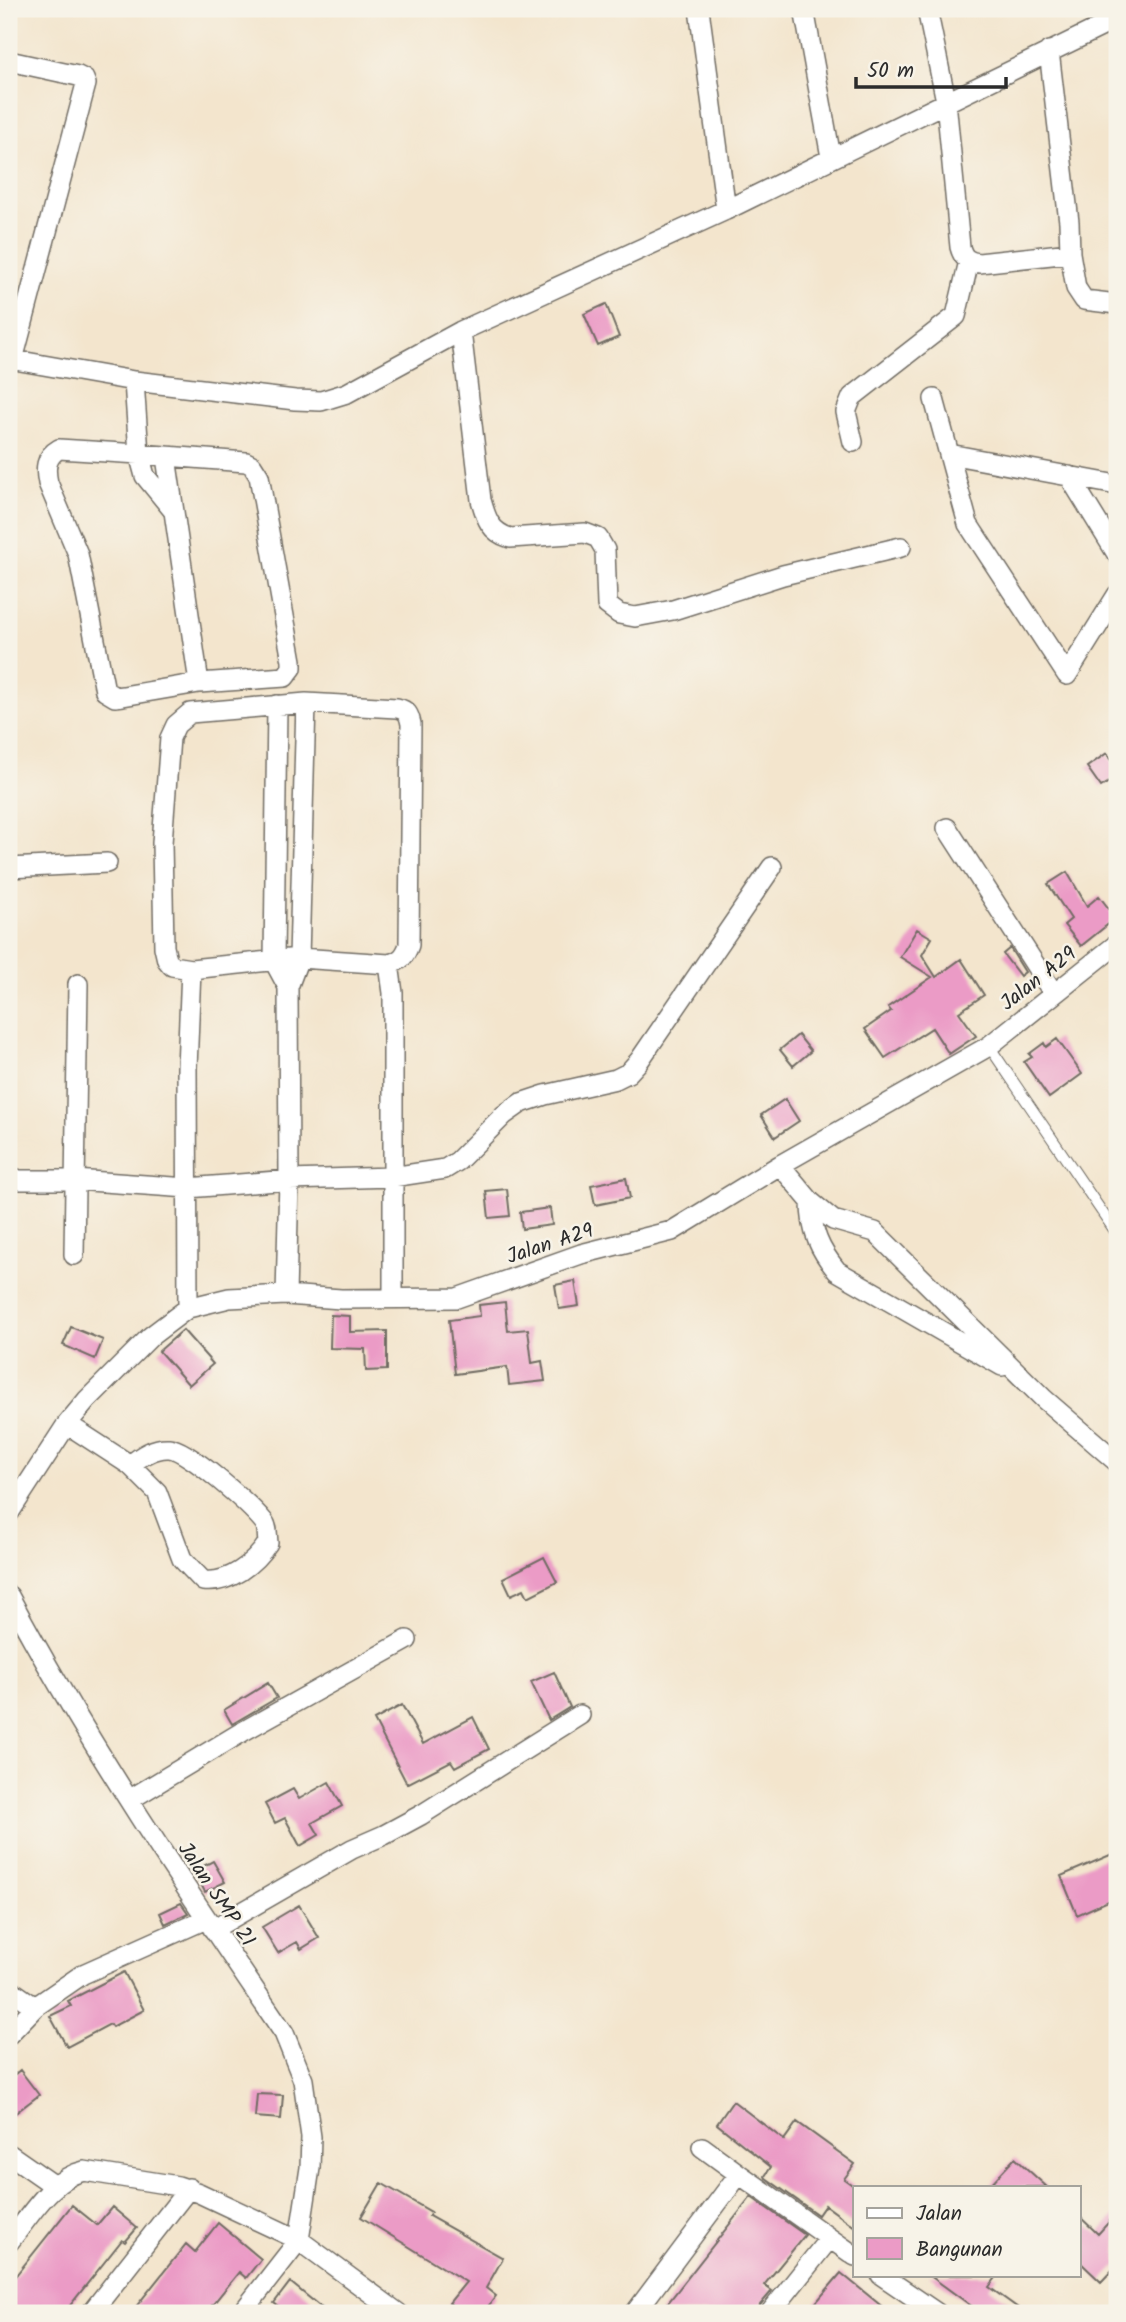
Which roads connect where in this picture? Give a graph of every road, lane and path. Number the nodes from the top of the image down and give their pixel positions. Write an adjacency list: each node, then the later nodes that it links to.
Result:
1 (699, 9): 9 (street)
2 (804, 9): 8 (street)
3 (927, 9): 7 (street)
4 (1117, 19): 5 (street)
5 (1049, 51): 7 (street); 10 (street)
6 (9, 61): 14 (street)
7 (946, 101): 8 (street); 11 (street)
8 (831, 157): 9 (street)
9 (726, 210): 13 (street)
10 (1069, 254): 11 (street); 12 (street)
11 (969, 261): 17 (street)
12 (1117, 304)
13 (461, 331): 15 (street); 24 (street)
14 (11, 360): 15 (street)
15 (134, 381): 19 (street)
16 (934, 399): 18 (street)
17 (853, 442)
18 (949, 453): 21 (street); 26 (street)
19 (139, 454): 20 (street); 23 (street); 27 (street)
20 (166, 457): 23 (street); 27 (street)
21 (1069, 476): 22 (street); 25 (street)
22 (1117, 485)
23 (173, 510): 27 (street)
24 (901, 547)
25 (1117, 554)
26 (1114, 610)
27 (199, 683)
28 (306, 703): 29 (street); 35 (street); 37 (street)
29 (277, 705): 36 (street); 38 (street)
30 (947, 828): 41 (street)
31 (107, 863): 33 (street)
32 (772, 867): 45 (street)
33 (9, 868)
34 (1117, 944): 41 (street, Jalan A29)
35 (299, 958): 36 (street); 37 (street); 40 (street)
36 (274, 961): 38 (street); 40 (street)
37 (389, 964): 45 (street)
38 (191, 969): 48 (street)
39 (78, 984): 46 (street)
40 (289, 987): 47 (street)
41 (1055, 994): 42 (street, Jalan A29)
42 (989, 1046): 43 (street, Jalan A29); 50 (lane)
43 (780, 1166): 49 (street); 53 (street, Jalan A29)
44 (9, 1176): 46 (street)
45 (392, 1177): 47 (street); 53 (street)
46 (75, 1180): 48 (street); 51 (street)
47 (289, 1180): 48 (street); 52 (street)
48 (188, 1188): 54 (street)
49 (811, 1202): 55 (street); 55 (street)
50 (1117, 1234)
51 (74, 1255)
52 (286, 1295): 53 (street, Jalan A29); 54 (street, Jalan A29)
53 (393, 1297)
54 (188, 1308): 56 (street, Jalan A29)
55 (1024, 1379): 57 (street)
56 (67, 1424): 58 (street); 59 (street, Jalan A29)
57 (1117, 1462)
58 (130, 1465): 58 (street)
59 (9, 1513)
60 (9, 1596): 63 (street, Jalan SMP 21)
61 (407, 1640): 63 (street)
62 (580, 1715): 64 (street)
63 (129, 1800): 64 (street, Jalan SMP 21)
64 (210, 1924): 66 (street); 74 (street, Jalan SMP 21)
65 (9, 1989): 66 (street)
66 (35, 2007): 67 (street)
67 (9, 2034)
68 (702, 2147): 70 (street)
69 (9, 2154): 71 (street)
70 (740, 2174): 73 (street); 81 (street)
71 (55, 2186): 72 (street); 75 (street)
72 (189, 2188): 74 (street); 79 (street)
73 (829, 2239): 76 (street); 82 (street)
74 (299, 2240): 78 (street); 80 (street)
75 (9, 2242)
76 (853, 2255)
77 (882, 2276): 83 (street)
78 (392, 2311)
79 (92, 2313)
80 (242, 2313)
81 (635, 2313)
82 (770, 2313)
83 (937, 2313)

